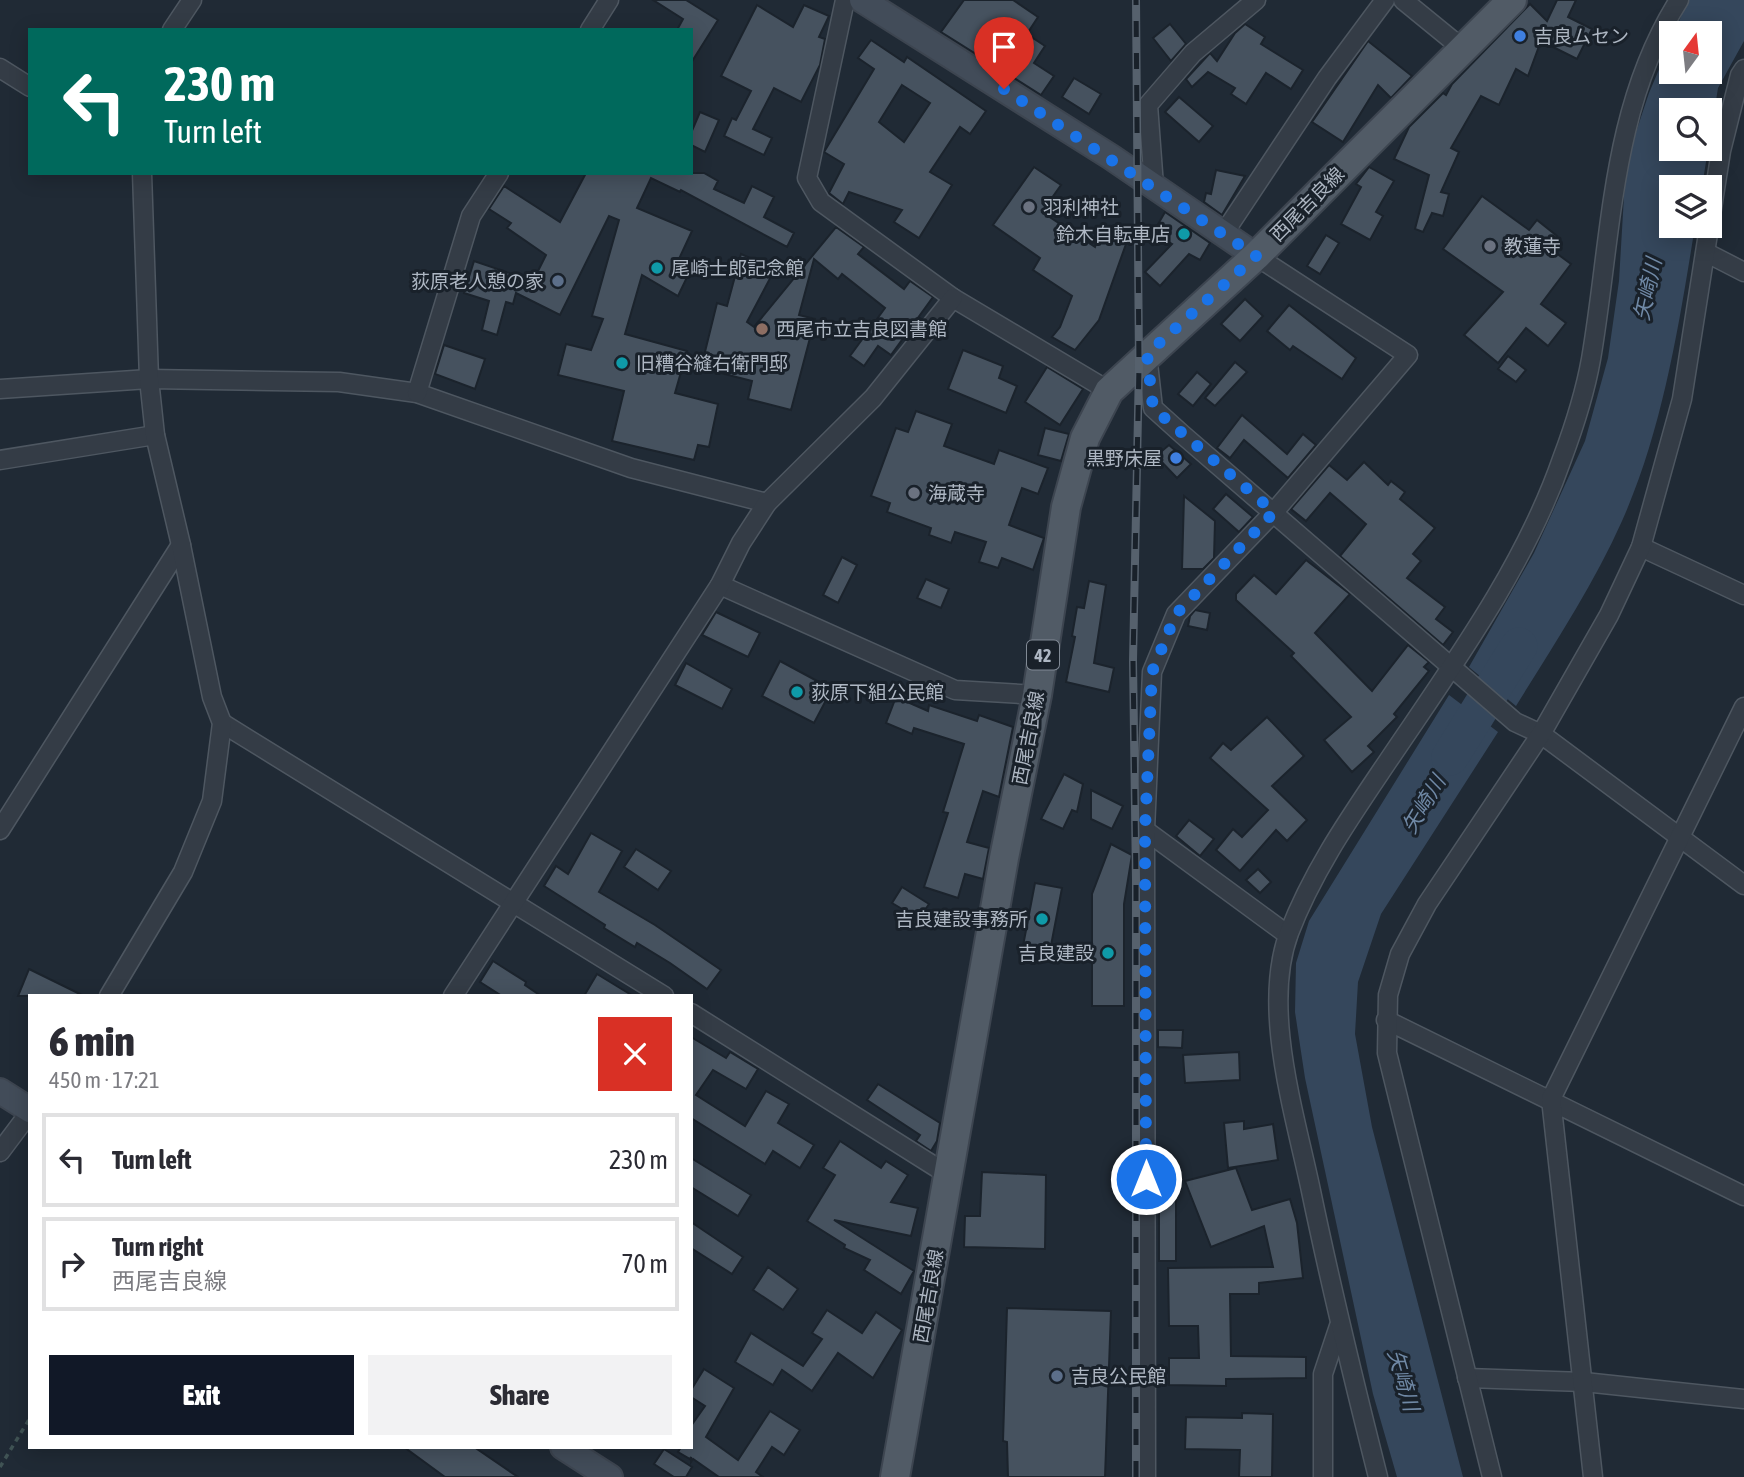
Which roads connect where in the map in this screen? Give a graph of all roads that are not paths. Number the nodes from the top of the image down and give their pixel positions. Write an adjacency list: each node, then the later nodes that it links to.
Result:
1 (192, 0): 10 (street)
2 (609, 0): 11 (street)
3 (845, 0): 23 (street)
4 (862, 0): 18 (main road)
5 (1256, 0): 18 (street)
6 (1385, 0): 19 (street)
7 (1403, 0): 12 (street)
8 (1511, 0): 12 (main road, 西尾吉良線 / 42)
9 (1679, 0): 37 (street)
10 (173, 28)
11 (591, 28)
12 (1463, 49): 21 (main road, 西尾吉良線 / 42)
13 (0, 68): 15 (street)
14 (1744, 69): 20 (street)
15 (28, 87)
16 (142, 175): 25 (street)
17 (498, 175): 28 (street)
18 (1154, 186): 19 (main road)
19 (1224, 233): 21 (main road)
20 (1707, 253): 22 (street); 34 (street)
21 (1256, 256): 24 (main road, 西尾吉良線 / 42); 32 (street)
22 (1744, 272)
23 (953, 298): 27 (street); 31 (street)
24 (1147, 354): 27 (main road, 西尾吉良線 / 42); 32 (street)
25 (149, 379): 26 (street); 28 (street); 29 (street)
26 (0, 388)
27 (1109, 391): 38 (main road, 西尾吉良線 / 42)
28 (417, 393): 31 (street)
29 (155, 435): 30 (street); 33 (street)
30 (0, 460)
31 (767, 503): 35 (street)
32 (1274, 512): 37 (street); 43 (street)
33 (181, 545): 40 (street); 42 (street)
34 (1641, 547): 36 (street); 41 (street)
35 (720, 585): 38 (street); 46 (street)
36 (1744, 595)
37 (1457, 673): 41 (street); 47 (street)
38 (1037, 695): 58 (main road, 西尾吉良線 / 42)
39 (1744, 706): 44 (street)
40 (222, 723): 46 (street); 48 (street)
41 (1541, 734): 44 (street); 52 (street)
42 (0, 830)
43 (1145, 830): 47 (street); 67 (street)
44 (1679, 839): 45 (street); 54 (street)
45 (1744, 885)
46 (516, 903): 49 (street); 50 (street)
47 (1288, 935): 60 (street)
48 (110, 994)
49 (454, 994)
50 (661, 994)
51 (693, 1014): 58 (street)
52 (1386, 1020): 54 (street); 61 (street)
53 (0, 1091): 55 (main road)
54 (1551, 1099): 59 (street); 62 (street)
55 (28, 1110)
56 (28, 1114): 57 (street)
57 (0, 1152)
58 (950, 1176): 66 (main road, 西尾吉良線 / 42)
59 (1744, 1196)
60 (1339, 1325): 68 (street); 69 (street)
61 (1467, 1378): 62 (street); 70 (street)
62 (1584, 1382): 63 (street); 71 (street)
63 (1744, 1399)
64 (566, 1449): 65 (main road)
65 (608, 1477)
66 (895, 1477)
67 (1146, 1477)
68 (1324, 1477)
69 (1378, 1477)
70 (1492, 1477)
71 (1593, 1477)

